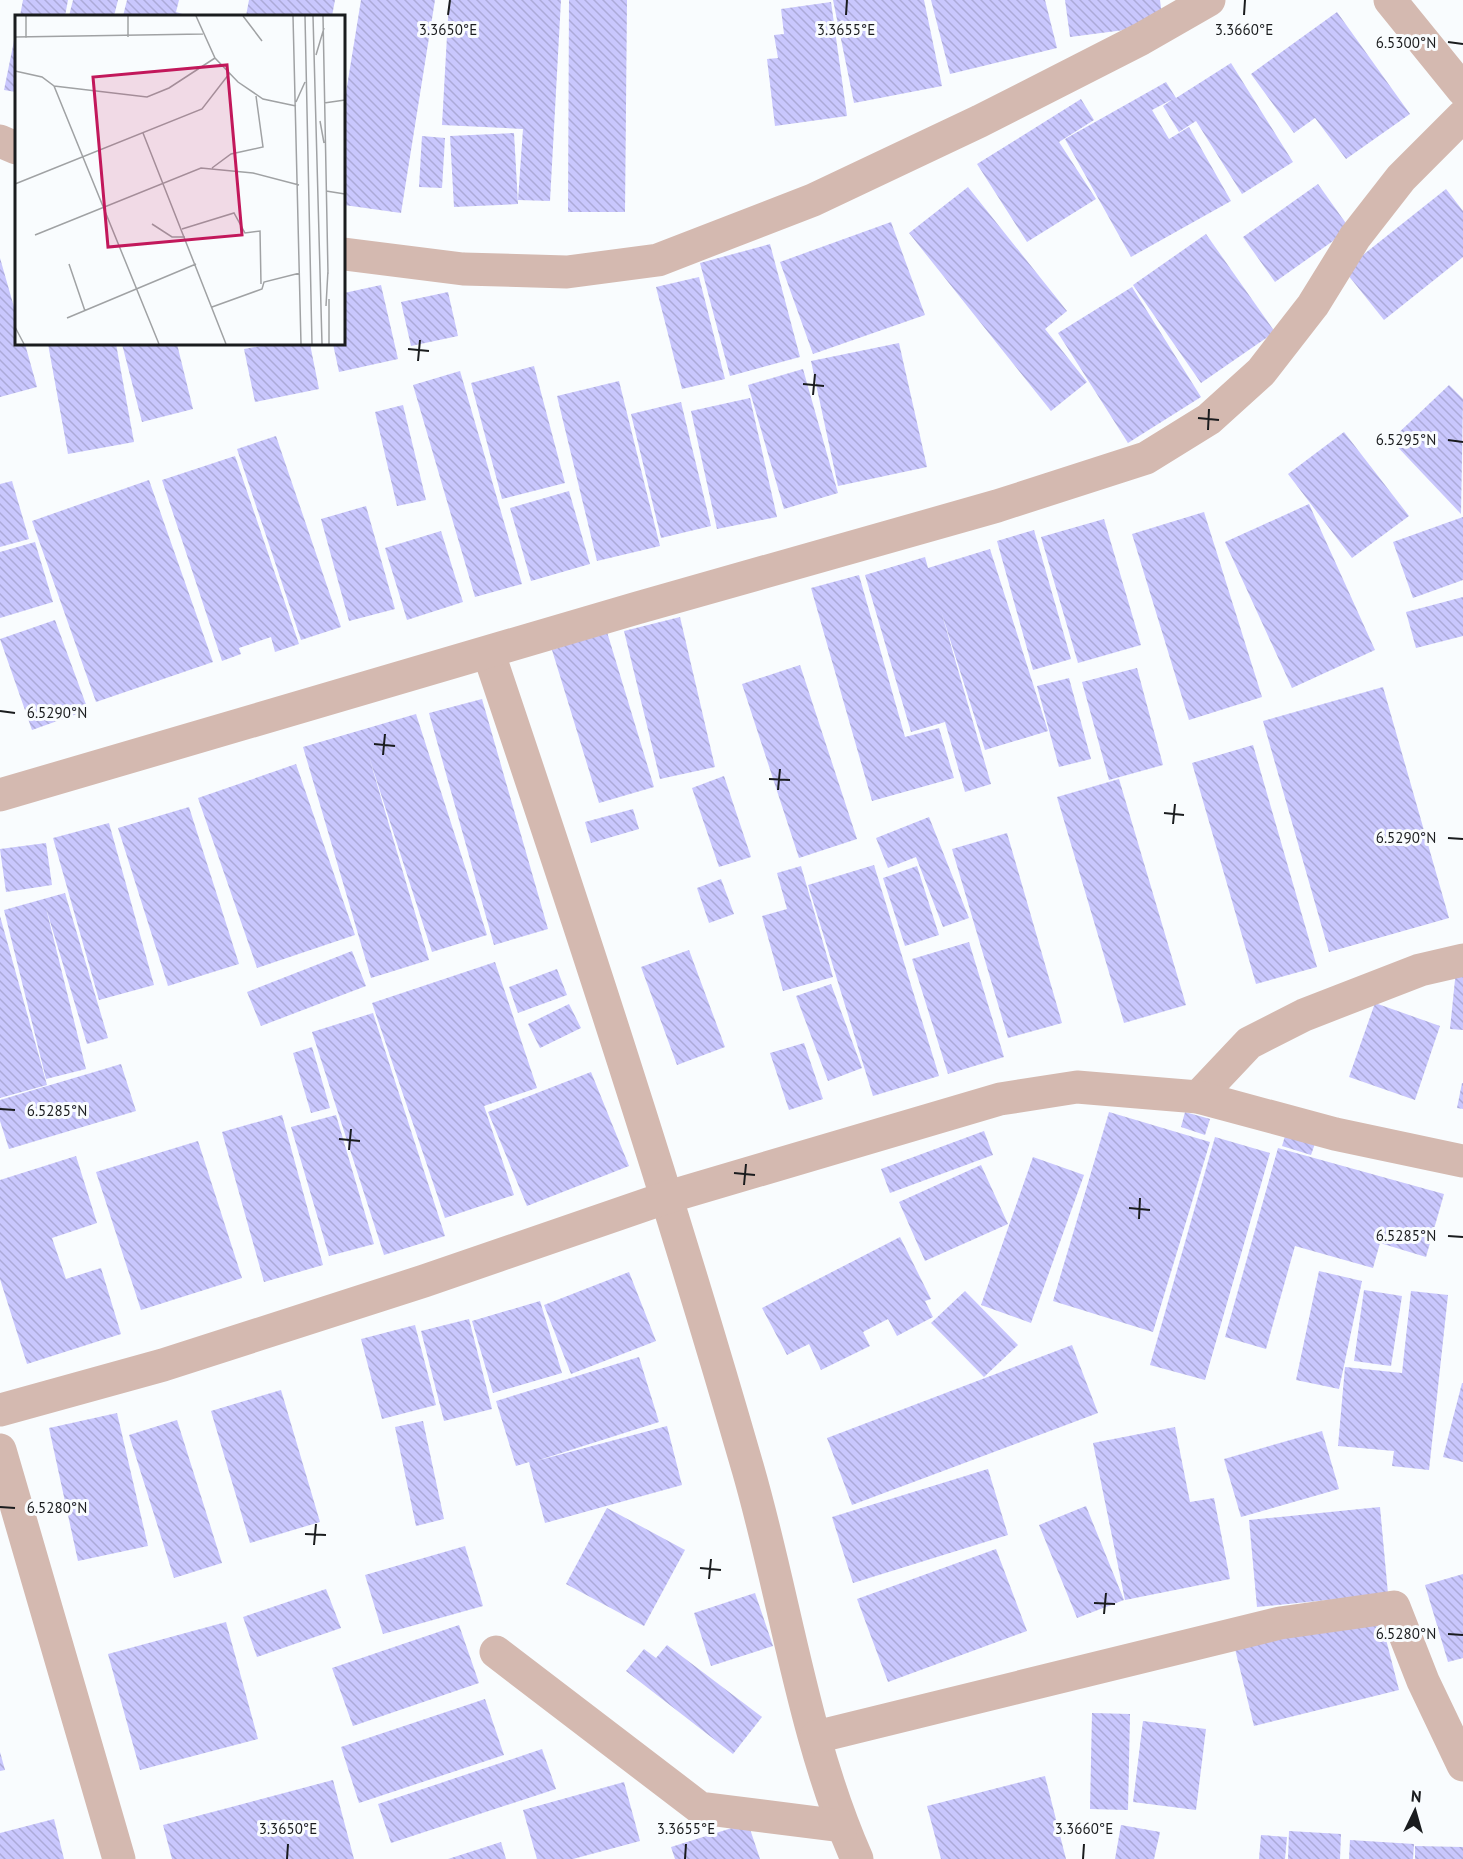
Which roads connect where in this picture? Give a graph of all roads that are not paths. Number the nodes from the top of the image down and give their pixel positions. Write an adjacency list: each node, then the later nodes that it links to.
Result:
1 (1209, 0): 7 (street)
2 (1390, 0): 3 (street)
3 (1463, 90)
4 (1463, 116): 8 (street)
5 (0, 141): 6 (street)
6 (15, 148)
7 (345, 254)
8 (489, 654): 9 (street); 13 (street)
9 (0, 795)
10 (1463, 960): 11 (street)
11 (1198, 1097): 12 (street); 13 (street)
12 (1463, 1161)
13 (668, 1197): 14 (street); 17 (street)
14 (0, 1410)
15 (0, 1450): 20 (street)
16 (496, 1652): 19 (street)
17 (816, 1737): 18 (street); 19 (street)
18 (1463, 1766)
19 (842, 1826): 21 (street)
20 (119, 1859)
21 (856, 1859)

